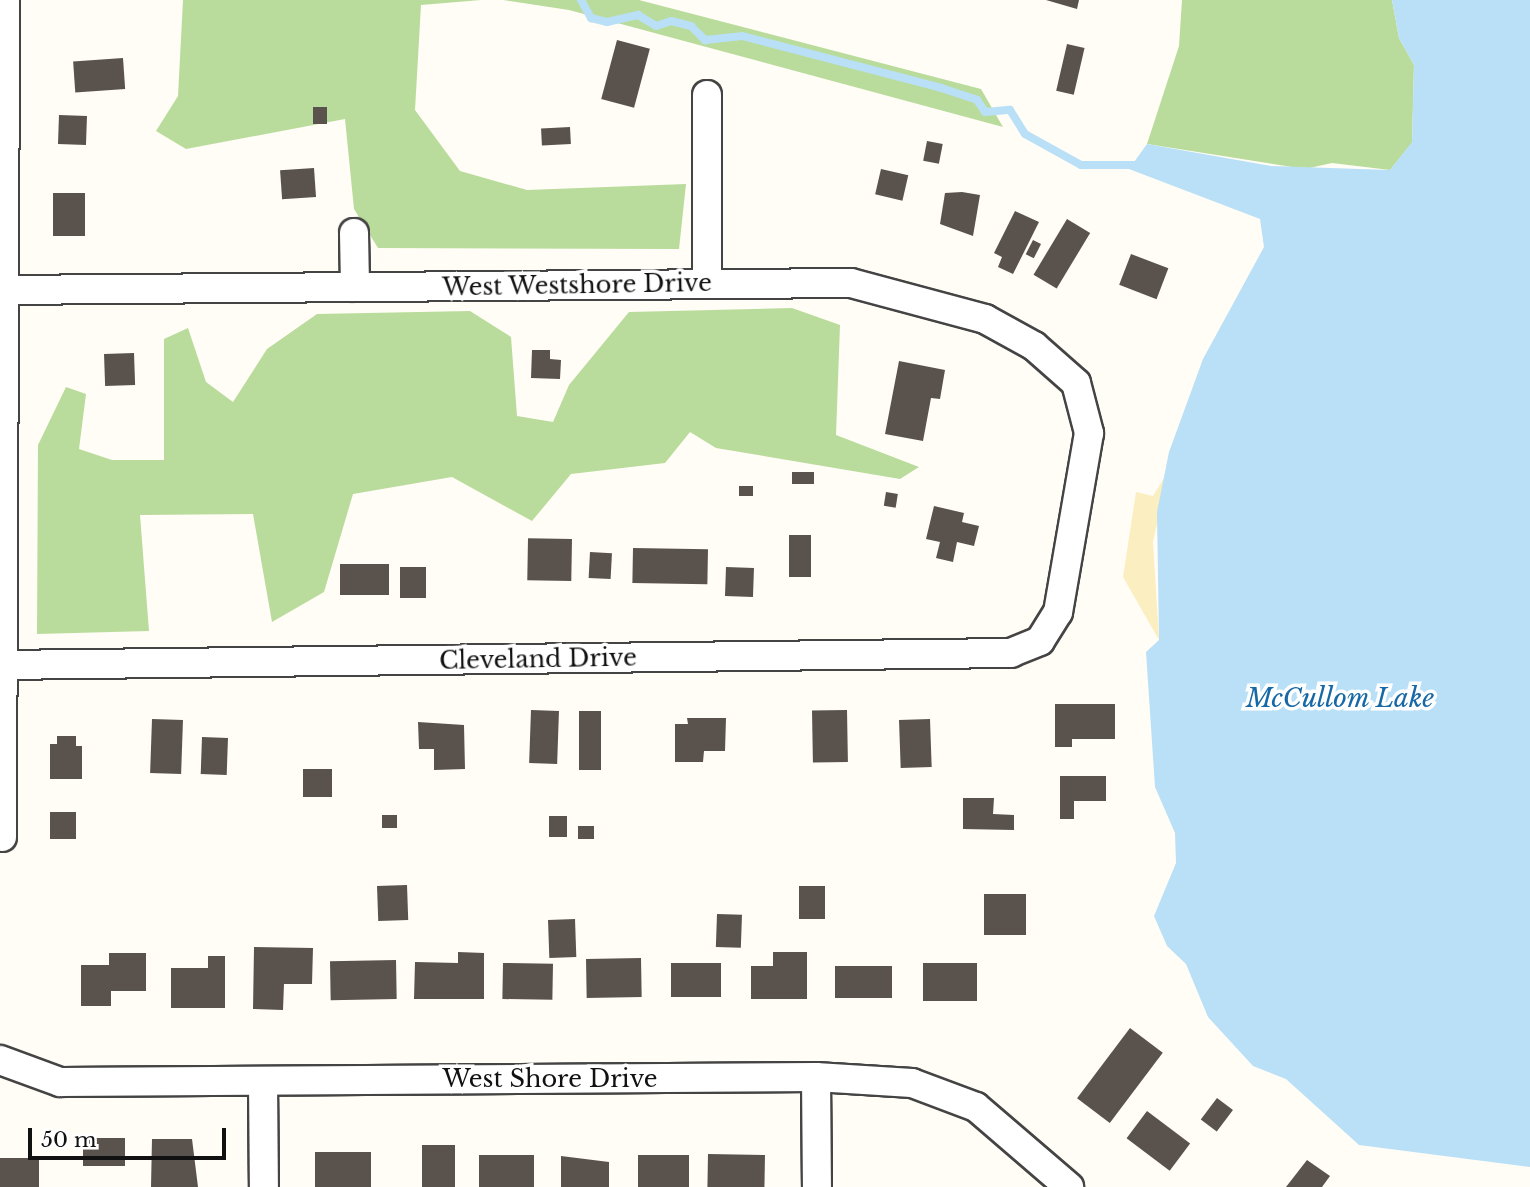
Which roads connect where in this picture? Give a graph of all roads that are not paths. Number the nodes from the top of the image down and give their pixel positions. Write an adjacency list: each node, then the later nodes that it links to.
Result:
1 (5, 0): 6 (street)
2 (707, 95): 4 (street)
3 (354, 233): 5 (street)
4 (707, 284): 5 (street, West Westshore Drive); 7 (street, West Westshore Drive)
5 (355, 287): 6 (street, West Westshore Drive)
6 (4, 290): 8 (street)
7 (1058, 612): 8 (street, Cleveland Drive)
8 (3, 665): 9 (street)
9 (2, 837)
10 (0, 1060): 12 (street, West Shore Drive)
11 (816, 1077): 12 (street, West Shore Drive); 14 (street); 15 (street, West Shore Drive)
12 (263, 1082): 13 (street)
13 (264, 1187)
14 (817, 1187)
15 (1069, 1187)

